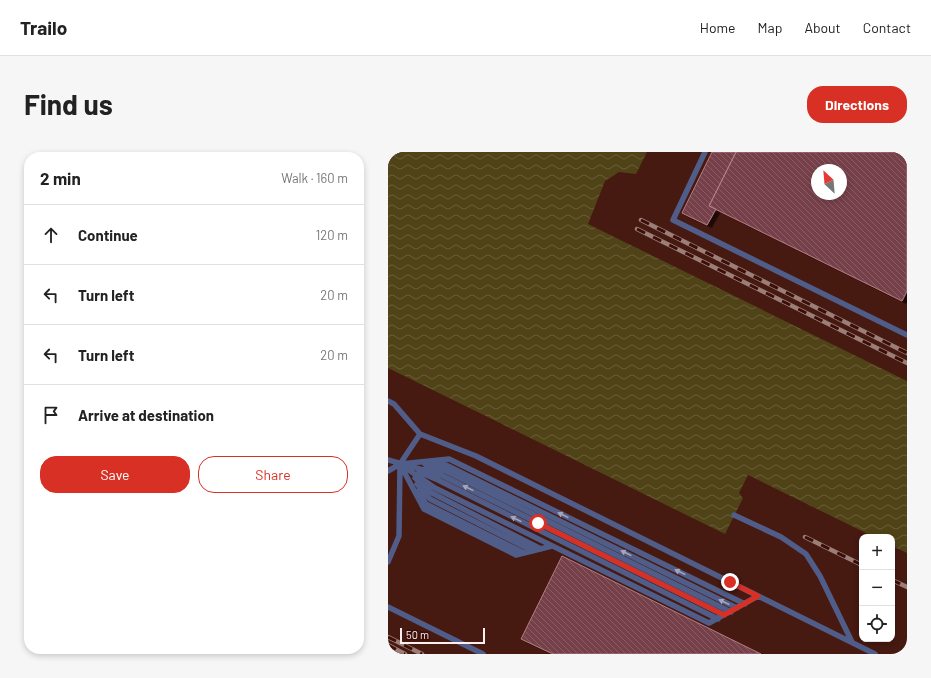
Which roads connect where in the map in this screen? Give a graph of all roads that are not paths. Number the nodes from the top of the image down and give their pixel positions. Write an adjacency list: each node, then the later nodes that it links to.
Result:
1 (705, 152): 2 (lane)
2 (907, 335)
3 (388, 401): 4 (lane)
4 (420, 434): 6 (lane); 16 (lane)
5 (388, 460): 6 (lane)
6 (400, 464): 7 (lane); 8 (lane); 8 (lane); 9 (lane); 9 (lane); 14 (lane); 15 (lane); 18 (lane, one-way to 6)
7 (388, 471)
8 (442, 473): 17 (lane, one-way to 8); 17 (lane, one-way to 8)
9 (431, 496): 11 (lane); 12 (lane); 13 (lane); 14 (lane)
10 (734, 515): 24 (lane)
11 (552, 546): 12 (lane); 23 (lane)
12 (541, 548): 13 (lane)
13 (533, 551): 14 (lane)
14 (524, 553)
15 (388, 562)
16 (758, 596): 18 (lane); 24 (lane)
17 (706, 603): 20 (lane, one-way to 17); 21 (lane); 22 (lane); 23 (lane)
18 (745, 604): 20 (lane)
19 (388, 607): 25 (lane)
20 (738, 608): 21 (lane)
21 (731, 612): 22 (lane)
22 (724, 615): 23 (lane)
23 (718, 619)
24 (852, 643): 26 (lane)
25 (483, 654)
26 (875, 654)

